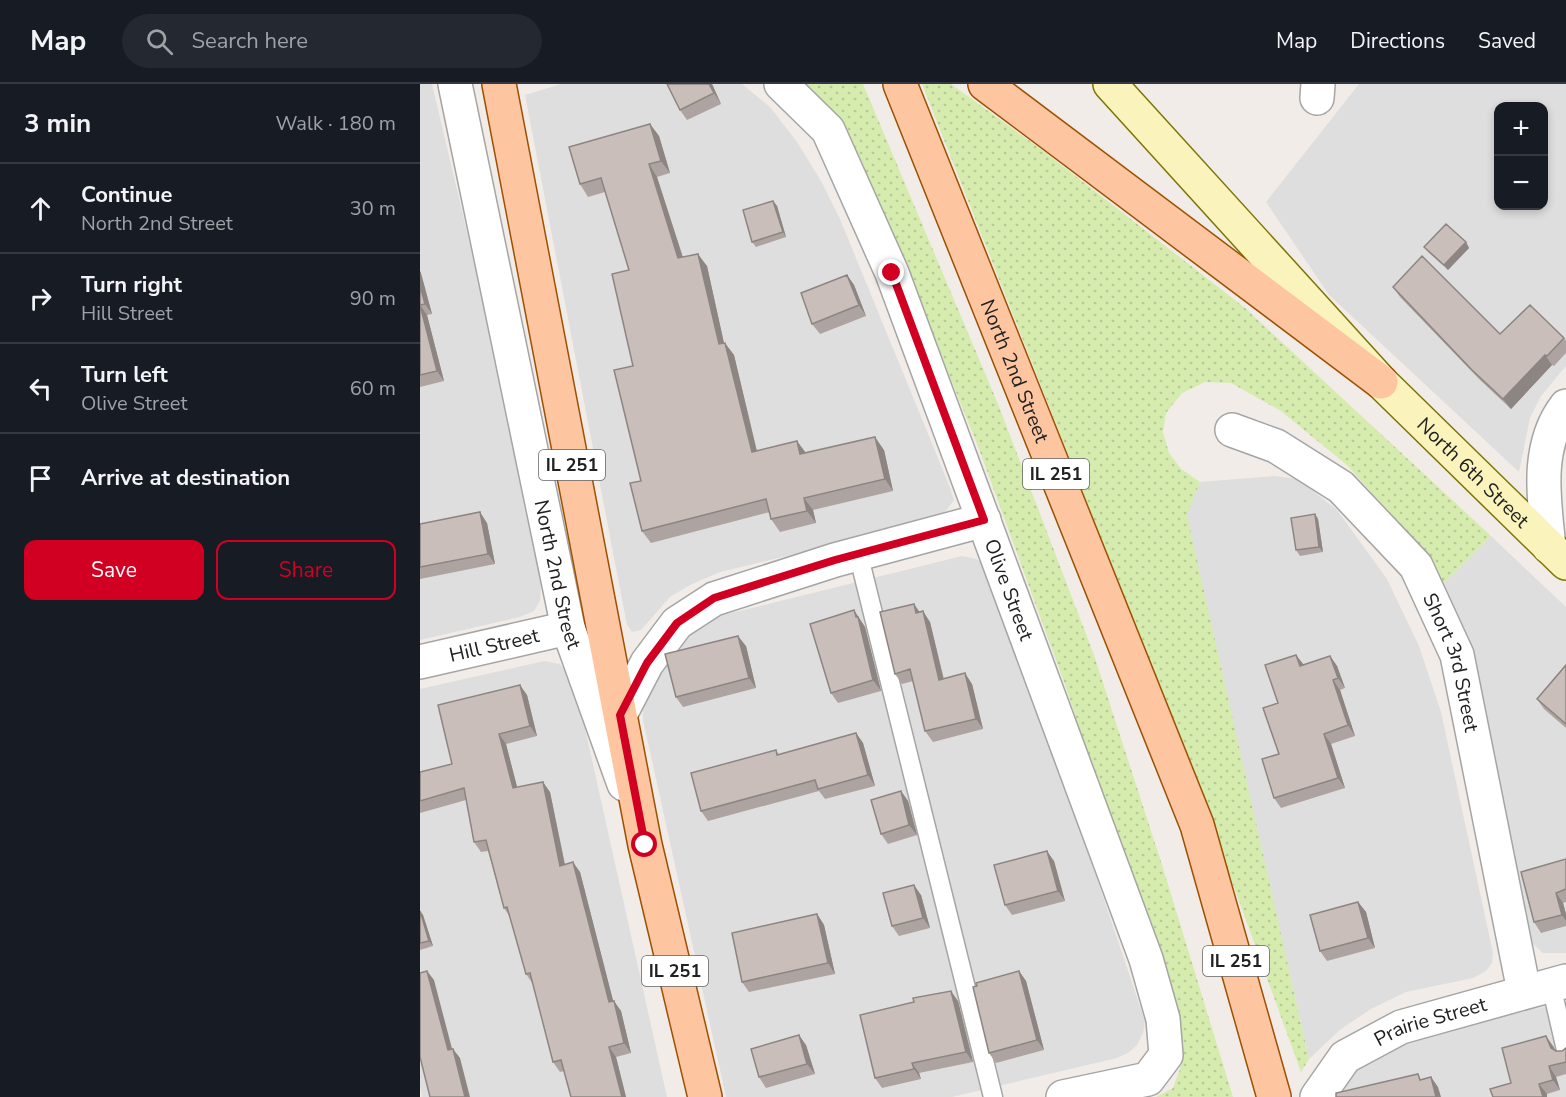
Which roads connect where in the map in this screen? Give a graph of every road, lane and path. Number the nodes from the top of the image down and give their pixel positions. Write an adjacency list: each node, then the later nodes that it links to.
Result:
1 (455, 84): 13 (street, North 2nd Street)
2 (499, 84): 15 (main road, North 2nd Street / IL 251)
3 (781, 84): 10 (street, Olive Street)
4 (900, 84): 22 (main road, North 2nd Street / IL 251)
5 (985, 84): 7 (main road)
6 (1110, 84): 7 (main road, North 6th Street)
7 (1381, 382): 12 (main road, North 6th Street)
8 (1566, 406): 12 (street)
9 (1232, 430): 17 (street, Short 3rd Street)
10 (984, 520): 11 (street); 21 (street, Olive Street)
11 (858, 553): 15 (street); 20 (lane)
12 (1557, 555)
13 (568, 628): 14 (street, Hill Street); 16 (street, North 2nd Street)
14 (420, 663)
15 (620, 715): 16 (main road, North 2nd Street / IL 251)
16 (645, 845): 19 (main road, North 2nd Street / IL 251)
17 (1547, 986): 18 (lane); 23 (street, Prairie Street)
18 (1566, 1050)
19 (705, 1097)
20 (993, 1097)
21 (1064, 1097)
22 (1274, 1097)
23 (1317, 1097)

